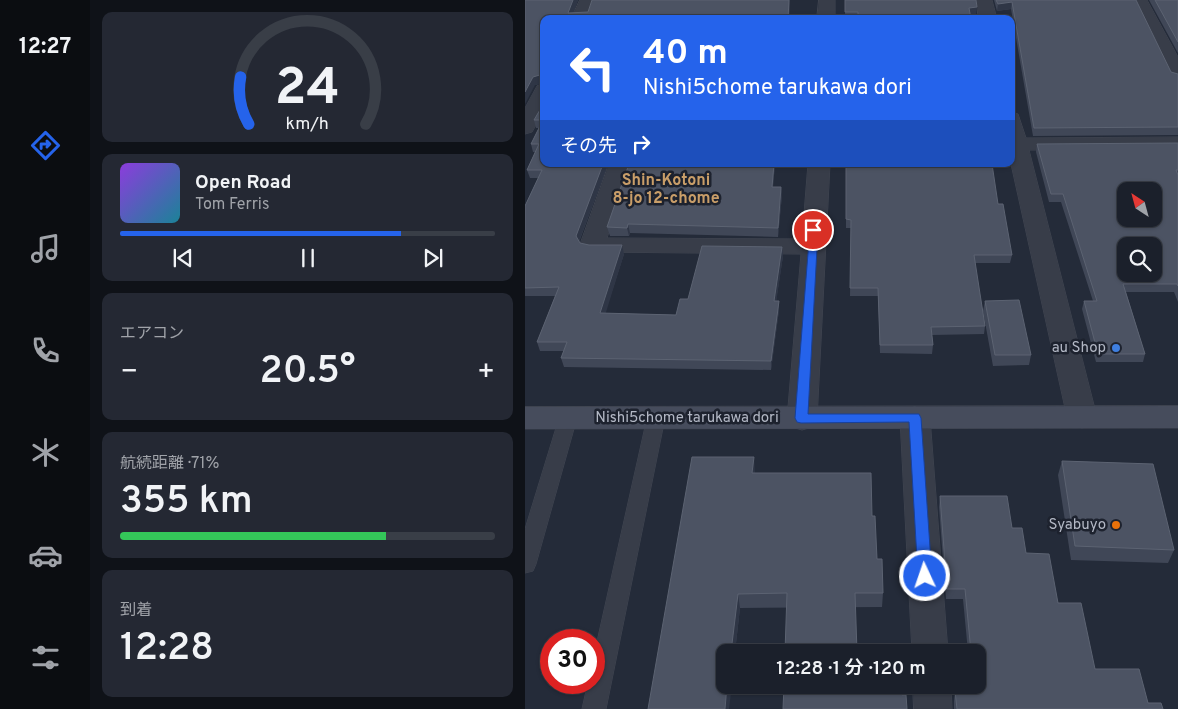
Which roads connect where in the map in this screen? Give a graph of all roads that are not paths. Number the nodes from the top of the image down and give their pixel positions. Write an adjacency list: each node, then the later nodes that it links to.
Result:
1 (588, 0): 5 (street)
2 (827, 0): 6 (street)
3 (983, 0): 7 (street)
4 (1139, 0): 8 (street)
5 (581, 15)
6 (826, 15)
7 (987, 15)
8 (1175, 65)
9 (540, 98): 10 (street)
10 (525, 128)
11 (1178, 143): 12 (street)
12 (1015, 144)
13 (1015, 148): 17 (street)
14 (619, 167): 16 (street)
15 (819, 167): 16 (street)
16 (812, 247): 22 (street)
17 (1081, 417): 18 (main road, Nishi5chome tarukawa dori); 23 (main road, Nishi5chome tarukawa dori)
18 (1178, 417)
19 (525, 418): 20 (main road, Nishi5chome tarukawa dori)
20 (568, 418): 21 (main road, Nishi5chome tarukawa dori); 24 (lane)
21 (656, 418): 22 (main road, Nishi5chome tarukawa dori); 27 (lane)
22 (801, 418): 23 (main road, Nishi5chome tarukawa dori)
23 (915, 418): 25 (street)
24 (525, 564)
25 (929, 644)
26 (932, 694): 28 (street)
27 (594, 709)
28 (933, 709)

